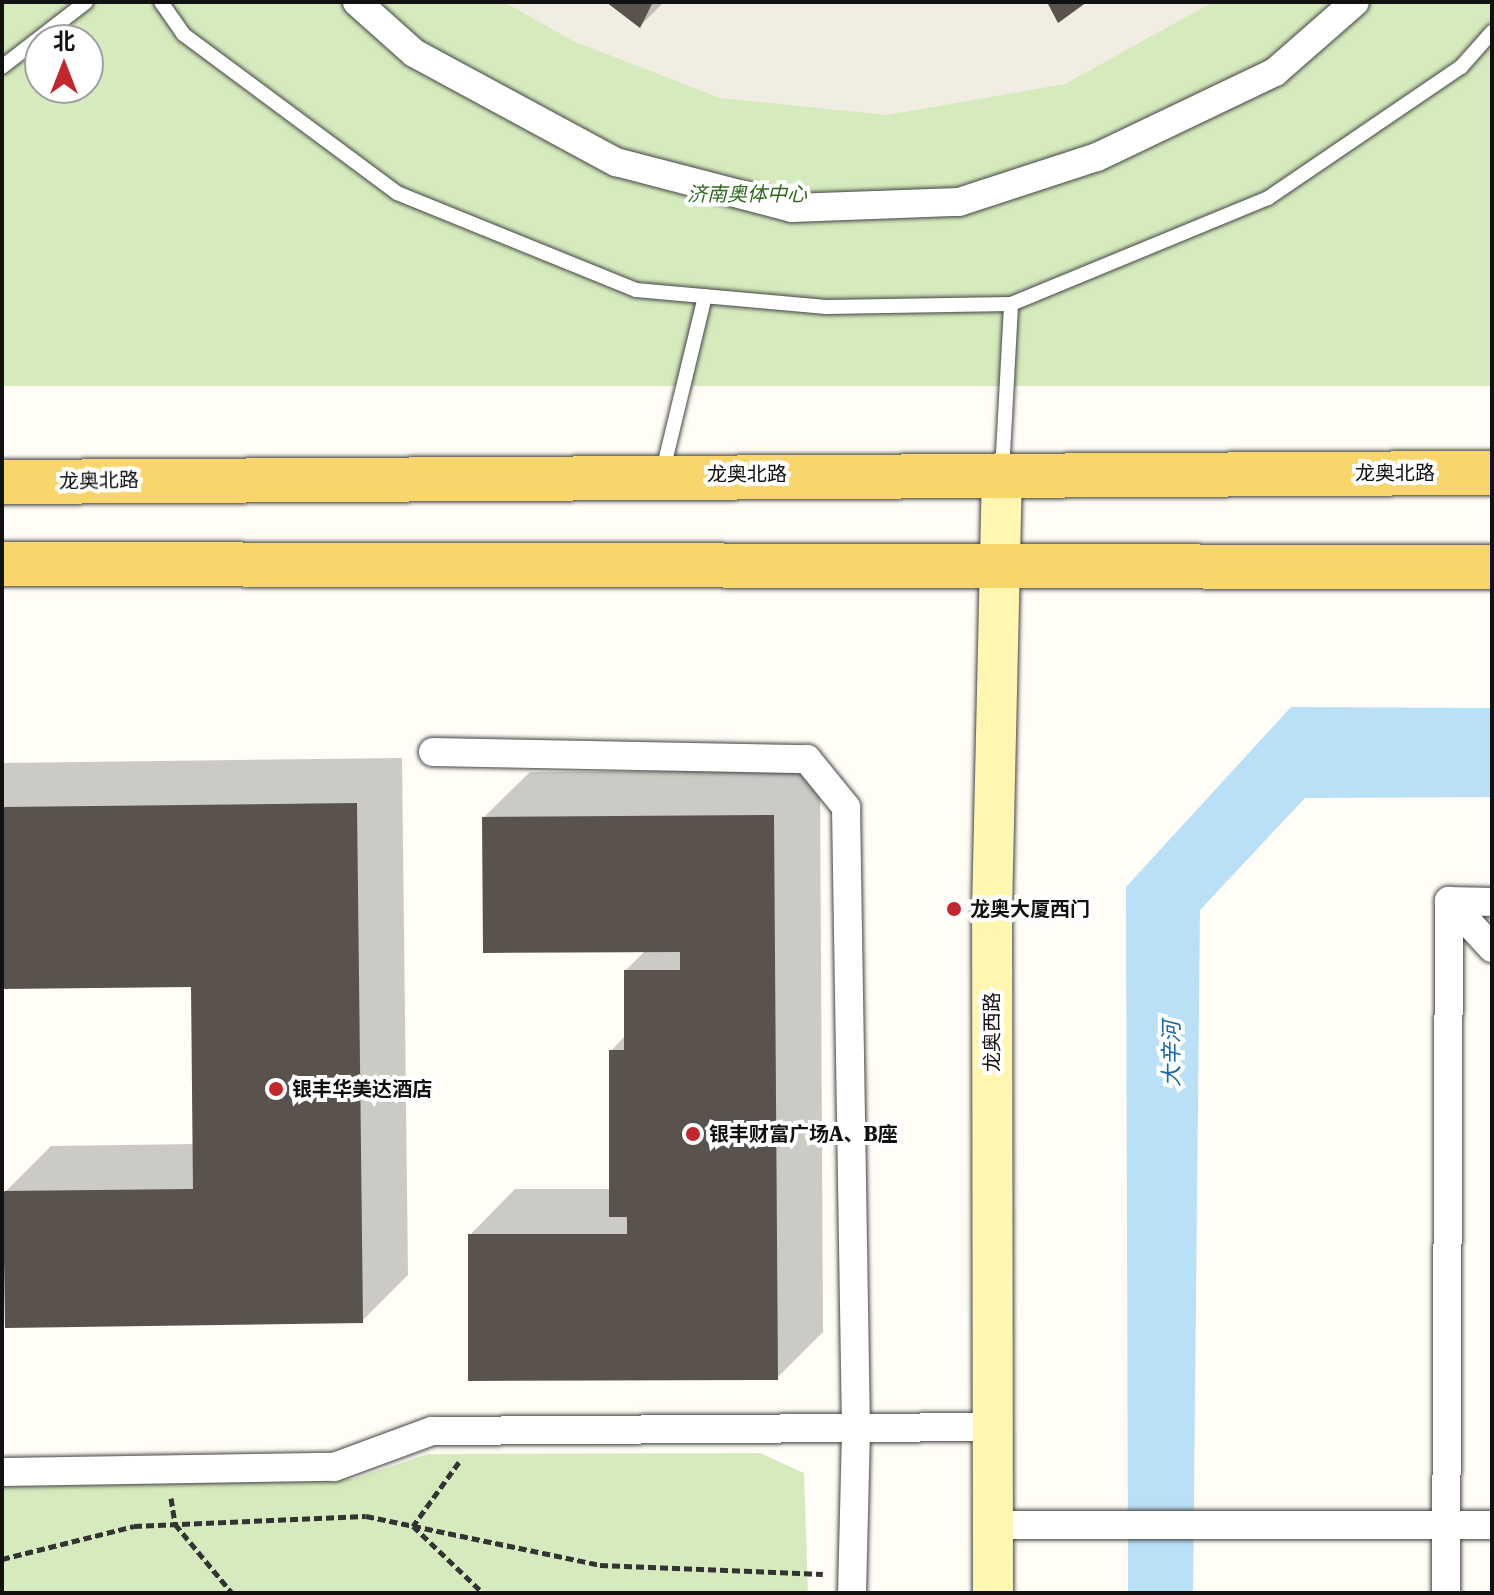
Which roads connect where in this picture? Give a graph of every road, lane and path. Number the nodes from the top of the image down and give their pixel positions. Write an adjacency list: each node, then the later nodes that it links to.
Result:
1 (86, 2): 6 (lane)
2 (161, 2): 7 (lane)
3 (357, 2): 4 (street)
4 (1355, 2)
5 (1492, 32): 8 (lane)
6 (2, 67)
7 (705, 296): 8 (lane); 11 (lane)
8 (1011, 304): 9 (lane)
9 (1002, 472): 10 (main road, 龙奥北路); 11 (main road, 龙奥北路); 13 (street, 龙奥西路)
10 (1492, 473)
11 (662, 475): 12 (main road, 龙奥北路)
12 (2, 482)
13 (1001, 562): 14 (main road); 15 (main road); 20 (street, 龙奥西路)
14 (2, 564)
15 (1492, 567)
16 (433, 752): 22 (street)
17 (1449, 901): 18 (street); 19 (street); 27 (street)
18 (1492, 902)
19 (1492, 948)
20 (993, 1427): 22 (street); 26 (street, 龙奥西路)
21 (481, 1431): 22 (street); 23 (street); 29 (path)
22 (856, 1431): 31 (street)
23 (166, 1469): 24 (street); 25 (path)
24 (2, 1472)
25 (175, 1524): 29 (path); 30 (path); 32 (path)
26 (994, 1525): 27 (street); 34 (street, 龙奥西路)
27 (1446, 1525): 28 (street); 35 (street)
28 (1492, 1525)
29 (413, 1526): 31 (path); 33 (path)
30 (2, 1559)
31 (852, 1584)
32 (232, 1593)
33 (483, 1593)
34 (993, 1593)
35 (1446, 1593)

